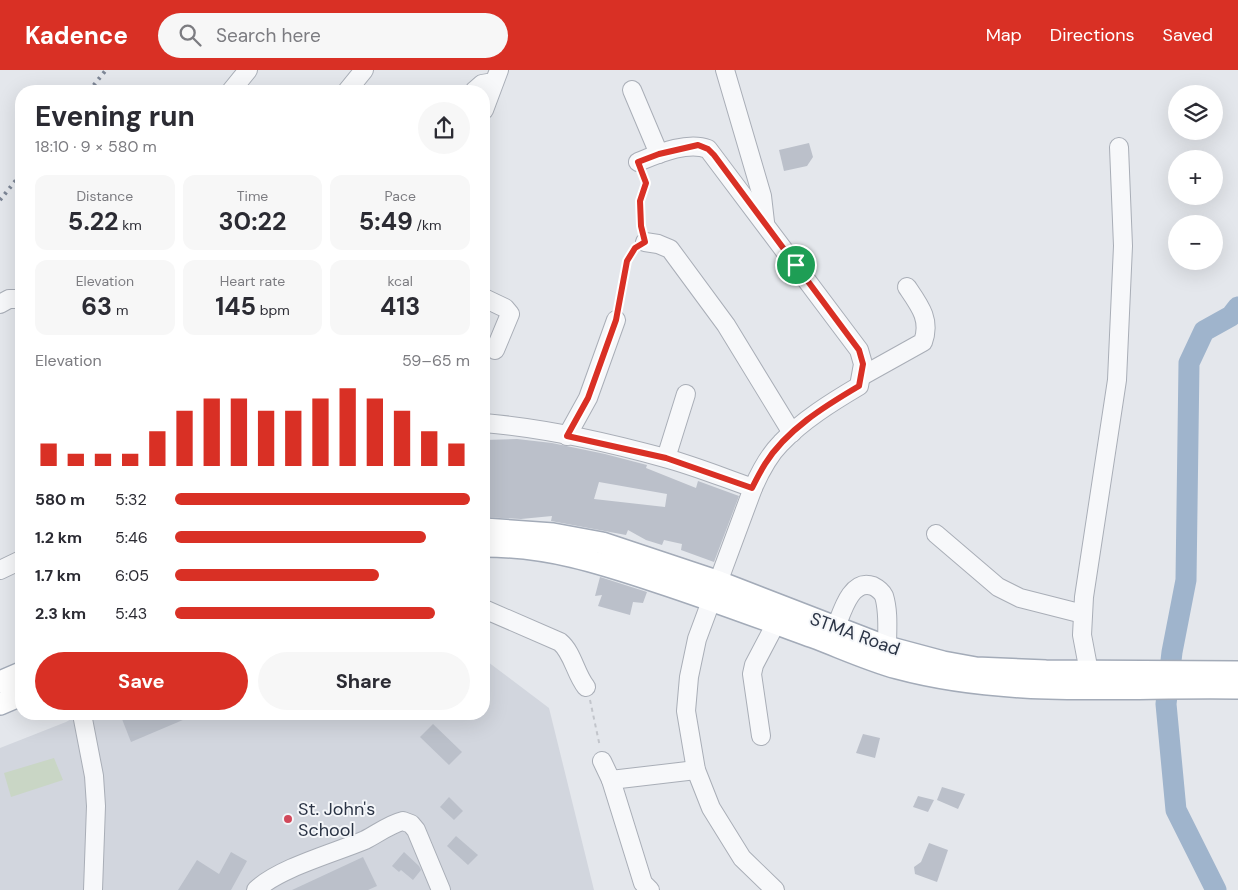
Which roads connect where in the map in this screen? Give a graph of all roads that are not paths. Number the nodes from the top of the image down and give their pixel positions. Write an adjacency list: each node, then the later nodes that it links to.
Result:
1 (248, 70): 5 (street)
2 (364, 70): 6 (street)
3 (725, 70): 13 (street)
4 (496, 76): 7 (street); 9 (street)
5 (235, 85)
6 (352, 85)
7 (481, 85)
8 (632, 90): 11 (street)
9 (490, 93)
10 (1119, 147): 35 (street)
11 (659, 154): 12 (street); 13 (street)
12 (638, 162)
13 (765, 223): 21 (street)
14 (645, 242): 24 (street)
15 (908, 287): 21 (street)
16 (15, 299): 18 (street)
17 (490, 301): 20 (street)
18 (0, 304)
19 (616, 320): 25 (street)
20 (495, 350)
21 (862, 376): 24 (street)
22 (686, 394): 26 (street)
23 (490, 424): 25 (street)
24 (792, 433): 27 (street)
25 (567, 436): 26 (street)
26 (666, 458): 27 (street)
27 (752, 488): 33 (street)
28 (490, 529): 33 (main road, STMA Road)
29 (936, 534): 35 (street)
30 (490, 546): 33 (main road, STMA Road)
31 (15, 563): 32 (street)
32 (0, 570)
33 (716, 591): 36 (main road, STMA Road); 37 (main road, STMA Road); 52 (street)
34 (490, 612): 45 (street)
35 (1083, 614): 39 (street)
36 (775, 624): 43 (main road, STMA Road); 50 (street)
37 (836, 627): 38 (main road, STMA Road); 38 (street)
38 (887, 647): 39 (main road, STMA Road)
39 (1089, 672): 43 (main road, STMA Road)
40 (1238, 672): 42 (main road, STMA Road)
41 (15, 676): 44 (main road)
42 (1181, 679): 43 (main road, STMA Road); 46 (main road, STMA Road)
43 (1155, 681)
44 (0, 682)
45 (586, 687)
46 (1238, 688)
47 (15, 698): 48 (main road)
48 (0, 704)
49 (83, 720): 54 (street)
50 (761, 736)
51 (602, 761): 53 (street)
52 (696, 770): 53 (street); 58 (street)
53 (611, 780): 57 (street)
54 (93, 890)
55 (256, 890): 56 (street)
56 (441, 890)
57 (650, 890)
58 (775, 890)

